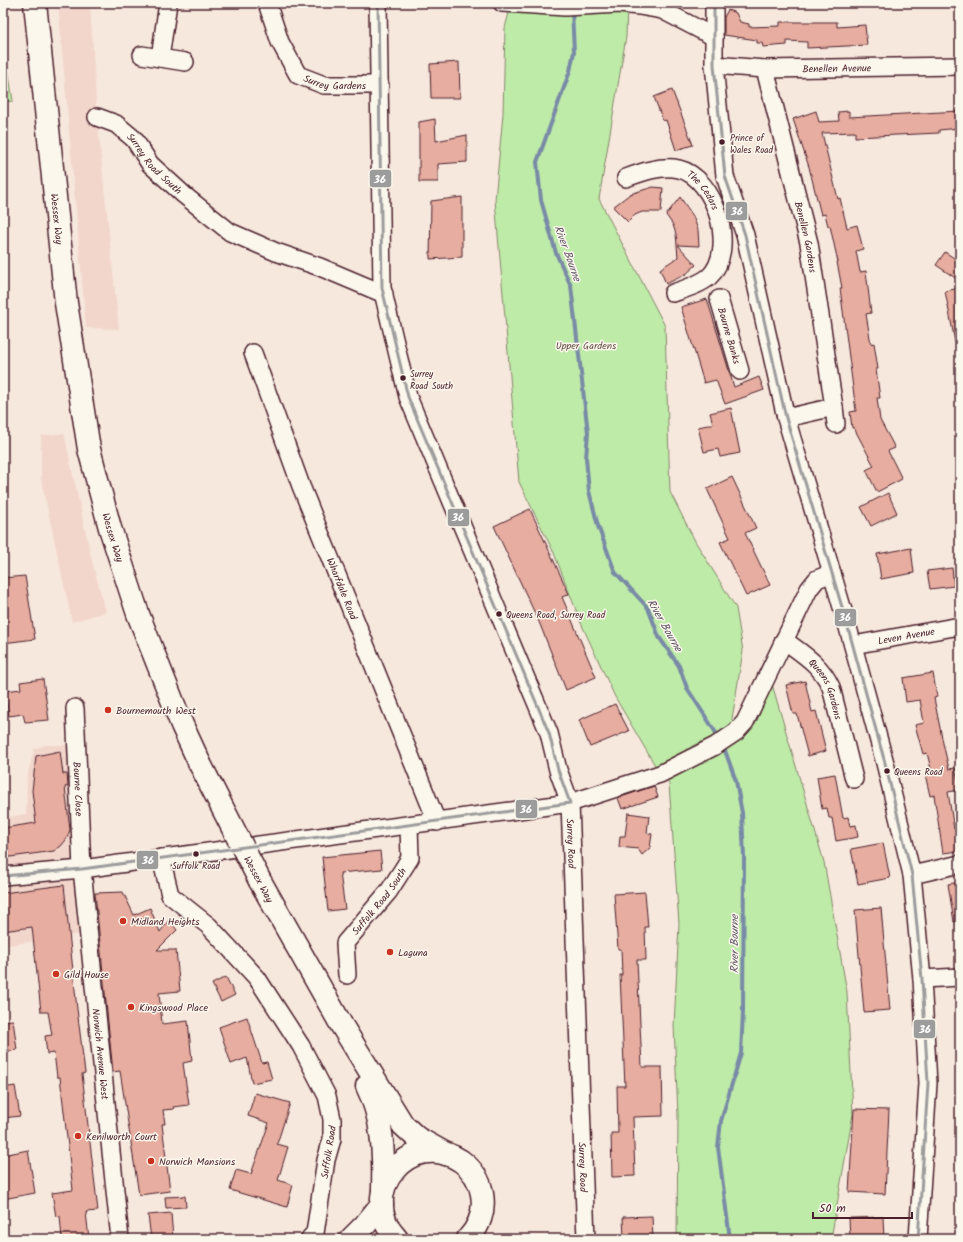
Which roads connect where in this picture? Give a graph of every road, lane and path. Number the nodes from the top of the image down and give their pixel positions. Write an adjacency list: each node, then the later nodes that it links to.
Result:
1 (35, 3): 42 (main road, Wessex Way, bridge)
2 (168, 3): 9 (street)
3 (267, 3): 14 (street, Surrey Gardens)
4 (378, 3): 14 (street, Surrey Road)
5 (502, 3): 7 (street)
6 (714, 3): 7 (street)
7 (714, 37): 11 (street)
8 (142, 55): 9 (street)
9 (160, 58): 10 (street)
10 (185, 62)
11 (714, 65): 13 (street, Benellen Avenue); 22 (street)
12 (960, 66): 13 (street, Benellen Avenue)
13 (765, 69): 22 (street, Benellen Gardens)
14 (380, 85): 18 (street, Surrey Road)
15 (97, 116): 18 (street, Surrey Road South)
16 (626, 178): 17 (street, The Cedars)
17 (673, 293)
18 (384, 294): 28 (street, Surrey Road)
19 (719, 299): 21 (street, Bourne Banks)
20 (253, 353): 32 (street, Wharfdale Road)
21 (740, 371)
22 (786, 418): 23 (street)
23 (832, 573): 25 (street); 26 (street)
24 (960, 626): 26 (street, Leven Avenue)
25 (784, 640): 29 (street, Queens Gardens); 30 (street)
26 (853, 645): 37 (street)
27 (75, 708): 36 (street, Bourne Close)
28 (558, 770): 30 (street, Surrey Road); 31 (street)
29 (854, 779)
30 (570, 803): 31 (street); 52 (street, Surrey Road)
31 (511, 810): 32 (street)
32 (437, 822): 33 (street)
33 (409, 826): 34 (street); 39 (street, Suffolk Road South)
34 (161, 858): 36 (street); 46 (street, Suffolk Road)
35 (960, 864): 37 (street)
36 (82, 869): 38 (street); 47 (street, Norwich Avenue West)
37 (912, 874): 41 (street)
38 (3, 876)
39 (347, 975)
40 (960, 977): 41 (street)
41 (922, 979): 53 (street)
42 (342, 1026): 43 (main road, Wessex Way); 44 (main road, Wessex Way)
43 (446, 1154): 44 (main road); 45 (main road, Wessex Way)
44 (382, 1198): 48 (main road); 49 (main road, Wessex Way)
45 (481, 1215): 50 (main road); 51 (main road)
46 (310, 1238)
47 (120, 1239)
48 (351, 1239)
49 (397, 1239)
50 (468, 1239)
51 (484, 1239)
52 (586, 1239)
53 (918, 1239)

